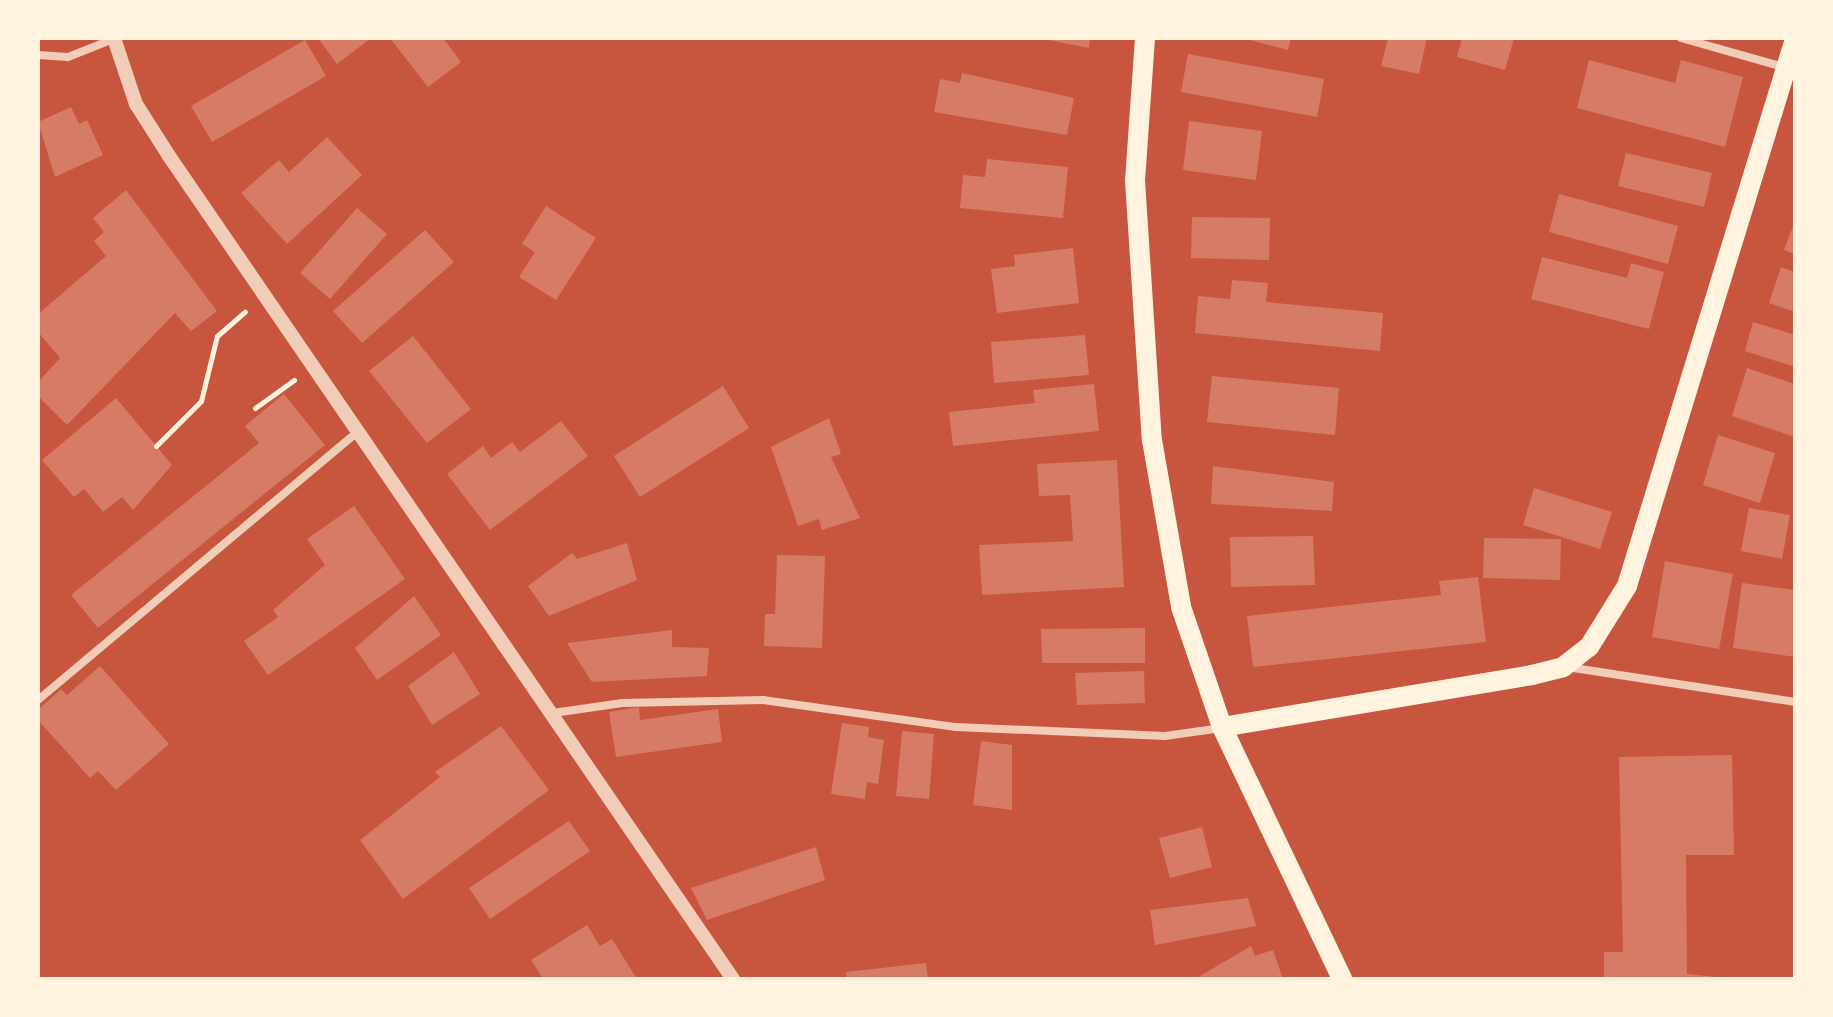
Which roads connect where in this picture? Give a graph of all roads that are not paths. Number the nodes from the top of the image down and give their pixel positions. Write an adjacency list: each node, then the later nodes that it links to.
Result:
1 (115, 38): 5 (street); 7 (street)
2 (1145, 38): 12 (main road)
3 (1681, 38): 6 (street)
4 (1795, 39): 6 (main road)
5 (38, 55)
6 (1790, 70): 8 (main road)
7 (360, 431): 9 (street); 11 (street)
8 (1563, 667): 10 (street); 12 (main road)
9 (38, 700)
10 (1795, 702)
11 (553, 713): 12 (street); 13 (street)
12 (1222, 727): 14 (main road)
13 (733, 979)
14 (1342, 979)

